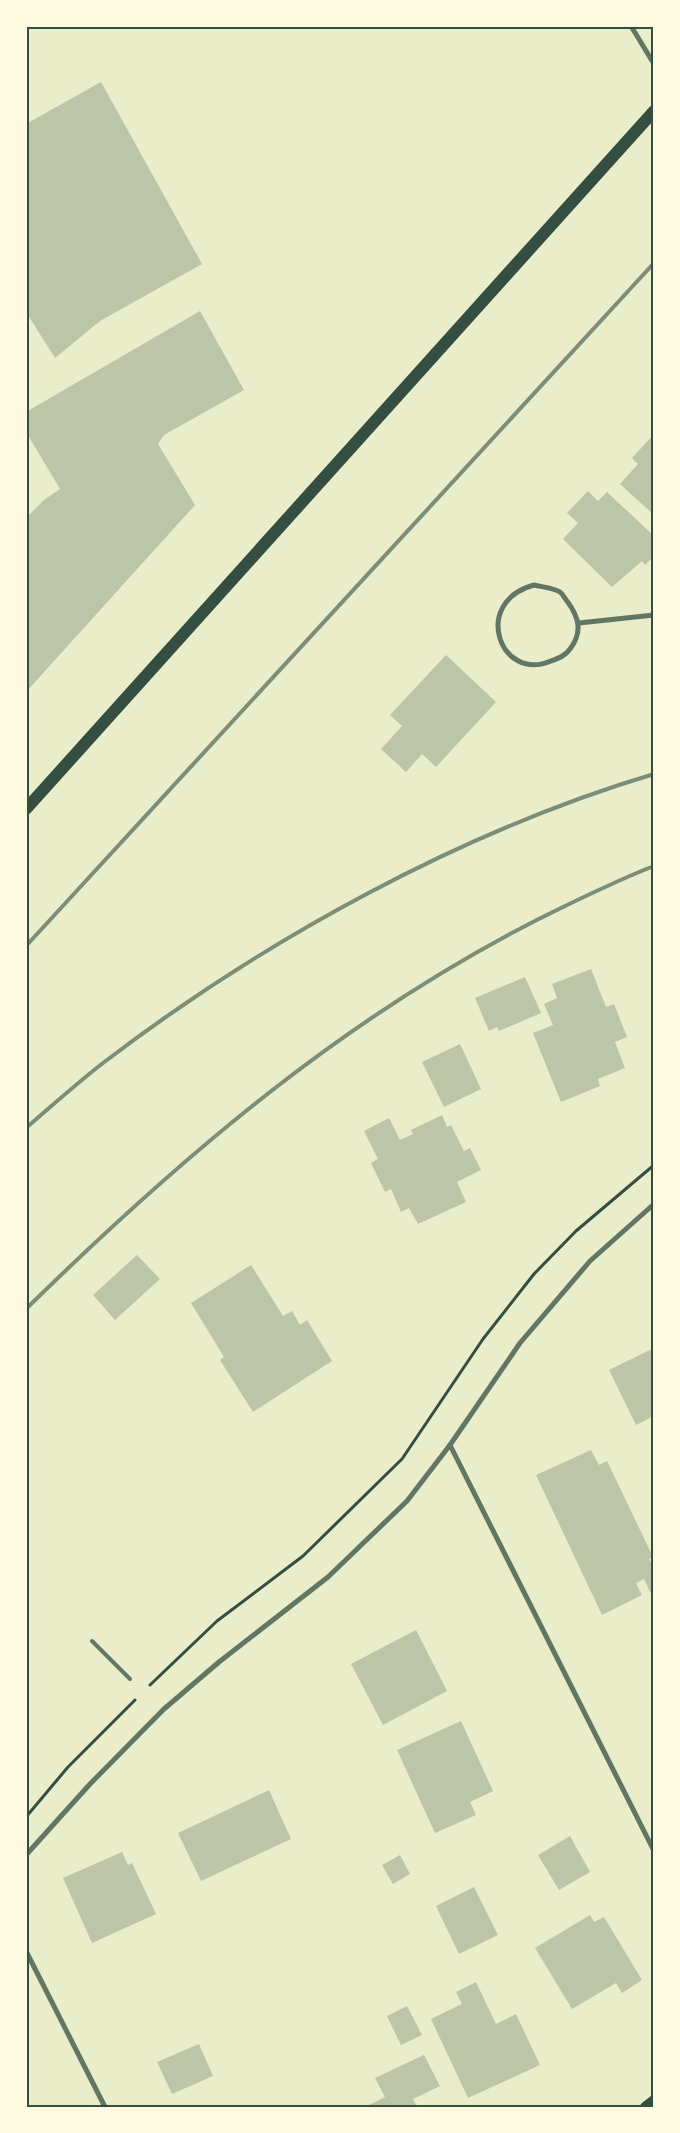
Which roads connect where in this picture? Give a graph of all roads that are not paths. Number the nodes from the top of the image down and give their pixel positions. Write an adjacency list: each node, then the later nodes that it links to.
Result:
1 (631, 26): 2 (street)
2 (654, 64)
3 (654, 111): 6 (main road)
4 (654, 615): 5 (street)
5 (579, 623): 5 (street)
6 (26, 809)
7 (654, 1204): 8 (street)
8 (450, 1445): 11 (street); 12 (street)
9 (92, 1641): 10 (lane)
10 (130, 1679)
11 (654, 1851)
12 (26, 1855)
13 (26, 1951): 15 (street)
14 (654, 2100): 16 (main road)
15 (105, 2107)
16 (645, 2107)

